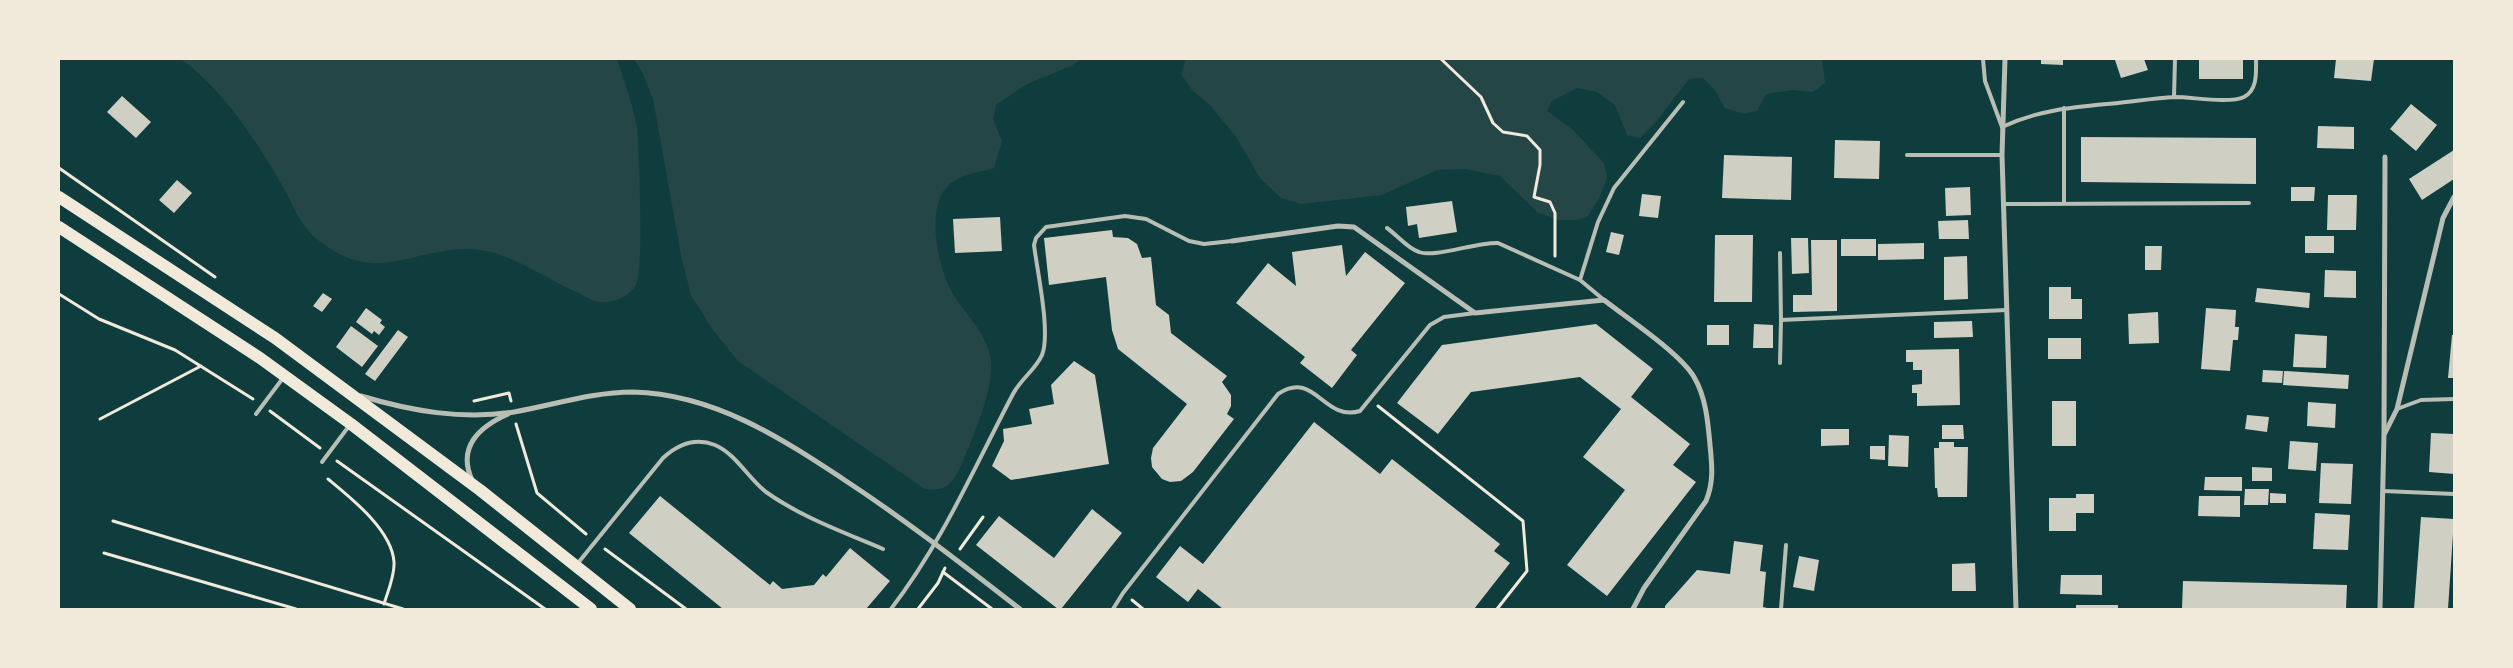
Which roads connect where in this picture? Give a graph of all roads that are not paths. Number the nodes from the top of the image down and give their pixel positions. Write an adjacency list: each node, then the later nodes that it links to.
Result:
1 (1983, 59): 8 (lane)
2 (2005, 59): 8 (street)
3 (2175, 59): 5 (lane)
4 (2256, 59): 5 (lane)
5 (2174, 98): 7 (lane)
6 (1683, 102): 21 (lane)
7 (2064, 108): 8 (lane); 14 (lane)
8 (2002, 127): 10 (street)
9 (1907, 155): 10 (lane)
10 (2002, 155): 16 (street)
11 (2385, 157): 34 (street)
12 (59, 197): 28 (main road)
13 (2454, 197): 30 (street)
14 (2064, 202): 15 (lane); 16 (lane)
15 (2249, 203)
16 (2004, 204): 23 (street)
17 (59, 227): 27 (main road)
18 (1388, 228): 21 (lane)
19 (1232, 242): 24 (street); 39 (lane)
20 (1780, 253): 25 (lane)
21 (1580, 280): 22 (lane)
22 (1604, 300): 24 (street); 48 (street)
23 (2007, 310): 25 (lane); 50 (street)
24 (1474, 313): 47 (lane)
25 (1781, 320): 26 (lane)
26 (1780, 362)
27 (284, 376): 32 (lane); 33 (main road)
28 (352, 393): 31 (street); 36 (main road)
29 (2454, 399): 30 (lane)
30 (2396, 409): 34 (street)
31 (513, 412): 36 (street); 39 (street)
32 (256, 414)
33 (351, 424): 35 (lane); 43 (main road)
34 (2384, 435): 37 (street)
35 (322, 462)
36 (480, 490): 42 (main road)
37 (2383, 491): 38 (lane); 51 (street)
38 (2454, 494)
39 (935, 543): 45 (lane); 46 (street)
40 (1786, 545): 49 (lane)
41 (882, 549): 42 (lane)
42 (575, 566): 44 (main road)
43 (591, 609)
44 (630, 609)
45 (891, 609)
46 (1020, 609)
47 (1113, 609)
48 (1634, 609)
49 (1780, 609)
50 (2016, 609)
51 (2380, 609)

